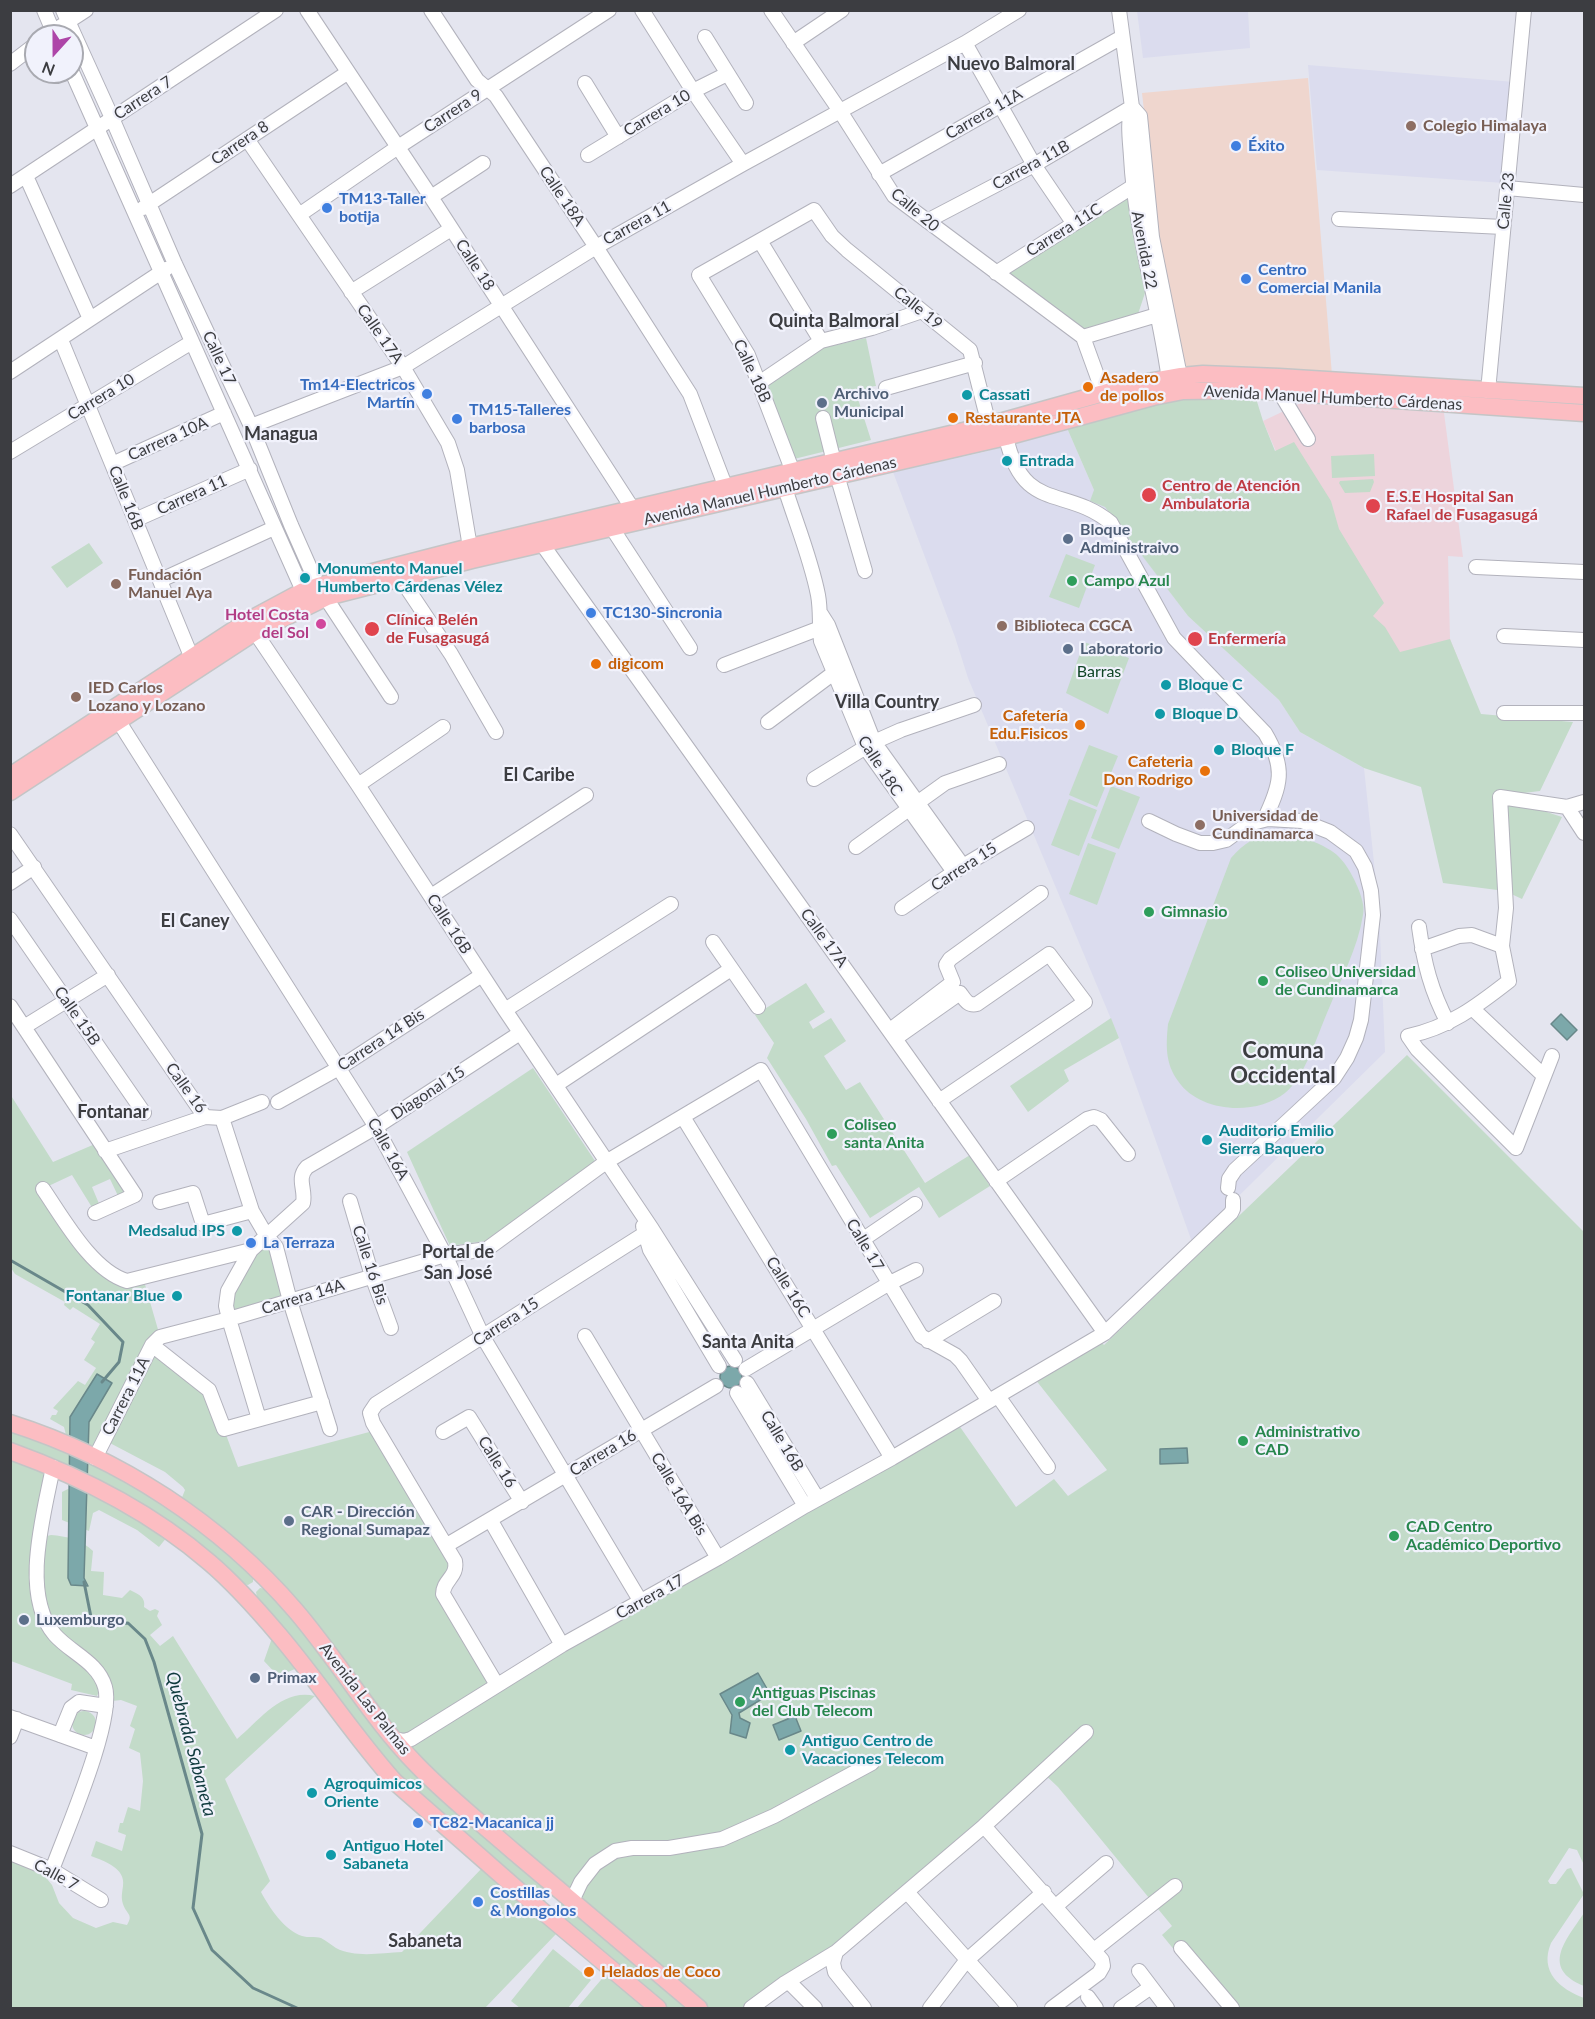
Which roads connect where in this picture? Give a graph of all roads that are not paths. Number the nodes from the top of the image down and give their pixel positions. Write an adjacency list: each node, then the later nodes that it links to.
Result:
1 (86, 10): 12 (street)
2 (276, 10): 29 (street, Carrera 7)
3 (307, 10): 19 (street, Calle 18)
4 (431, 10): 23 (street, Calle 18A)
5 (609, 10): 23 (street, Carrera 9)
6 (642, 10): 24 (street)
7 (771, 10): 15 (street, Calle 20)
8 (842, 10): 15 (street)
9 (1019, 10): 16 (street, Carrera 11)
10 (1119, 10): 14 (street, Avenida 22)
11 (1524, 10): 42 (street, Calle 23)
12 (65, 16): 29 (street, Calle 17)
13 (705, 37): 20 (street)
14 (1122, 37): 26 (street, Carrera 11A); 27 (street, Avenida 22)
15 (793, 43): 28 (street, Calle 20)
16 (964, 43): 26 (street); 28 (street, Carrera 11)
17 (24, 53): 18 (street)
18 (10, 64)
19 (347, 73): 32 (street, Carrera 8); 33 (street, Calle 18)
20 (727, 74): 24 (street, Carrera 10); 25 (street)
21 (585, 83): 31 (street)
22 (78, 84): 30 (street, Calle 17)
23 (487, 88): 33 (street, Carrera 9); 54 (street, Calle 18A)
24 (693, 92): 31 (street, Carrera 10); 36 (street)
25 (746, 103)
26 (999, 105): 37 (street); 38 (street, Carrera 11A)
27 (1132, 107): 37 (street, Carrera 11B); 41 (street, Avenida 22); 71 (street, Avenida 22)
28 (840, 111): 36 (street, Carrera 11); 38 (street, Calle 20)
29 (112, 118): 30 (street, Carrera 7); 45 (street, Calle 17)
30 (98, 127): 39 (street, Carrera 7); 46 (street, Calle 17)
31 (618, 137): 34 (street, Carrera 10)
32 (247, 139): 45 (street, Carrera 8); 47 (street, Calle 17A)
33 (398, 147): 44 (street, Calle 18); 47 (street, Carrera 9)
34 (588, 155)
35 (483, 163): 44 (street)
36 (743, 164): 54 (street, Carrera 11)
37 (1034, 165): 49 (street, Carrera 11B); 50 (street)
38 (879, 174): 49 (street, Calle 20)
39 (26, 176): 40 (street, Carrera 7); 62 (street)
40 (10, 186)
41 (1132, 187): 50 (street, Carrera 11C); 61 (street, Avenida 22)
42 (1507, 188): 43 (street); 51 (street, Calle 23)
43 (1584, 195)
44 (431, 197): 52 (street, Calle 18)
45 (150, 204): 46 (street, Carrera 8); 55 (street, Calle 17)
46 (134, 214): 56 (street, Calle 17)
47 (299, 216): 58 (street, Calle 17A)
48 (1339, 219): 51 (street)
49 (927, 221): 57 (street, Calle 20)
50 (1074, 224): 57 (street, Carrera 11C)
51 (1503, 227): 74 (street, Calle 23)
52 (452, 229): 58 (street); 59 (street, Calle 18)
53 (760, 241): 60 (street, Calle 19); 65 (street); 70 (street, Calle 18B)
54 (596, 247): 59 (street, Carrera 11); 89 (street, Calle 18A)
55 (175, 264): 56 (street); 81 (street, Calle 17)
56 (160, 273): 62 (street); 66 (street, Calle 17)
57 (996, 273): 63 (street, Calle 20)
58 (351, 292): 68 (street, Calle 17A)
59 (501, 307): 68 (street, Carrera 11); 91 (street, Calle 18)
60 (922, 311): 65 (street); 67 (street, Calle 19)
61 (1157, 315): 63 (street); 71 (street, Avenida 22)
62 (90, 320): 64 (street)
63 (1083, 337): 75 (street)
64 (61, 340): 69 (street); 77 (street, Calle 16B)
65 (821, 341): 70 (street)
66 (192, 342): 77 (street, Carrera 10); 78 (street, Calle 17)
67 (975, 363): 73 (street); 80 (street, Calle 19)
68 (403, 367): 81 (street, Carrera 11); 96 (street, Calle 17A)
69 (10, 372)
70 (759, 383): 88 (street, Calle 18B)
71 (1176, 384): 72 (main road, Avenida Manuel Humberto Cárdenas); 75 (main road, Avenida Manuel Humberto Cárdenas); 82 (main road, Avenida Manuel Humberto Cárdenas)
72 (1279, 384): 74 (main road, Avenida Manuel Humberto Cárdenas); 76 (main road, Avenida Manuel Humberto Cárdenas); 83 (street)
73 (886, 388)
74 (1488, 391): 76 (main road, Avenida Manuel Humberto Cárdenas)
75 (1103, 392): 80 (main road, Avenida Manuel Humberto Cárdenas)
76 (1584, 403)
77 (88, 404): 84 (street, Carrera 10); 85 (street, Calle 16B)
78 (224, 413): 85 (street, Carrera 10A); 87 (street, Calle 17)
79 (823, 418): 86 (street)
80 (989, 425): 86 (main road, Avenida Manuel Humberto Cárdenas)
81 (251, 426): 102 (street, Calle 17)
82 (1006, 437): 86 (main road, Avenida Manuel Humberto Cárdenas); 126 (street)
83 (1308, 439)
84 (10, 452)
85 (112, 464): 92 (street, Calle 16B)
86 (836, 468): 88 (main road, Avenida Manuel Humberto Cárdenas); 90 (main road, Avenida Manuel Humberto Cárdenas); 98 (street)
87 (250, 469): 92 (street, Carrera 11); 93 (street, Calle 17)
88 (794, 472): 89 (main road, Avenida Manuel Humberto Cárdenas)
89 (726, 488): 91 (main road, Avenida Manuel Humberto Cárdenas)
90 (785, 488): 91 (main road, Avenida Manuel Humberto Cárdenas); 103 (street, Calle 18C)
91 (637, 515): 94 (main road, Avenida Manuel Humberto Cárdenas); 96 (main road, Avenida Manuel Humberto Cárdenas)
92 (135, 520): 101 (street, Calle 16B)
93 (274, 528): 101 (street); 102 (street, Calle 17)
94 (612, 528): 95 (main road, Avenida Manuel Humberto Cárdenas); 107 (street)
95 (542, 544): 100 (main road, Avenida Manuel Humberto Cárdenas); 160 (street, Calle 17A)
96 (470, 547): 102 (main road, Avenida Manuel Humberto Cárdenas)
97 (1476, 567): 99 (street)
98 (865, 571)
99 (1584, 572)
100 (400, 579): 102 (main road, Avenida Manuel Humberto Cárdenas); 118 (street)
101 (161, 580): 108 (street, Calle 16B)
102 (315, 594): 104 (main road, Avenida Manuel Humberto Cárdenas); 108 (main road, Avenida Manuel Humberto Cárdenas); 111 (street, Calle 17)
103 (823, 622): 109 (street); 110 (street, Calle 18C)
104 (255, 632): 115 (main road, Avenida Manuel Humberto Cárdenas); 123 (street, Calle 16B)
105 (1504, 636): 106 (street)
106 (1584, 640)
107 (690, 648)
108 (191, 656): 115 (main road, Avenida Manuel Humberto Cárdenas)
109 (724, 665)
110 (838, 669): 116 (street); 119 (street, Calle 18C)
111 (391, 697)
112 (974, 705): 119 (street)
113 (1504, 713): 114 (street)
114 (1584, 713)
115 (115, 715): 121 (main road, Avenida Manuel Humberto Cárdenas); 124 (main road, Avenida Manuel Humberto Cárdenas); 162 (street, Calle 16A)
116 (768, 722)
117 (443, 727): 123 (street)
118 (496, 732)
119 (869, 745): 122 (street); 128 (street, Calle 18C)
120 (999, 764): 128 (street)
121 (10, 776)
122 (814, 779)
123 (358, 785): 141 (street, Calle 16B)
124 (10, 792)
125 (586, 795): 141 (street)
126 (1276, 795): 130 (street); 131 (street)
127 (1584, 801): 129 (street)
128 (913, 805): 136 (street); 138 (street, Calle 18C)
129 (1567, 807): 134 (street); 147 (street)
130 (1264, 820): 131 (street, Carrera 17); 132 (street)
131 (1289, 820): 197 (street, Carrera 17)
132 (1149, 821)
133 (1027, 828): 138 (street, Carrera 15)
134 (1584, 833)
135 (10, 834): 137 (street, Calle 16)
136 (856, 847)
137 (34, 867): 139 (street); 150 (street, Calle 16)
138 (959, 869): 143 (street, Carrera 15)
139 (10, 883)
140 (1041, 893): 160 (street)
141 (431, 896): 151 (street, Calle 16B)
142 (670, 903): 156 (street)
143 (902, 908)
144 (10, 919): 152 (street, Calle 15B)
145 (1419, 927): 148 (street)
146 (713, 942): 149 (street)
147 (1502, 946): 148 (street); 155 (street)
148 (1422, 950): 157 (street)
149 (731, 969): 154 (street); 165 (street)
150 (108, 975): 152 (street); 171 (street, Calle 16)
151 (482, 975): 156 (street, Calle 16B); 162 (street, Carrera 14 Bis)
152 (66, 1001): 158 (street); 169 (street, Calle 15B)
153 (10, 1006): 158 (street)
154 (758, 1007)
155 (1473, 1009): 157 (street); 164 (street)
156 (505, 1010): 159 (street, Calle 16B)
157 (1448, 1023): 164 (street)
158 (24, 1028): 174 (street)
159 (520, 1033): 165 (street, Calle 16B); 173 (street, Diagonal 15)
160 (893, 1034): 166 (street, Calle 17A); 166 (street)
161 (1552, 1056): 164 (street)
162 (339, 1068): 168 (street, Carrera 14 Bis); 173 (street, Calle 16A)
163 (761, 1070): 170 (street, Carrera 14A); 186 (street, Calle 17)
164 (1544, 1076)
165 (556, 1085): 176 (street, Calle 16B)
166 (939, 1101): 177 (street, Calle 17A)
167 (262, 1102): 172 (street)
168 (278, 1102)
169 (144, 1113)
170 (683, 1117): 176 (street, Carrera 14A); 196 (street, Calle 16C)
171 (204, 1118): 172 (street, Calle 16); 174 (street)
172 (222, 1118): 182 (street, Calle 16)
173 (376, 1127): 185 (street, Diagonal 15); 188 (street, Calle 16A)
174 (105, 1151): 183 (street)
175 (1128, 1154): 177 (street)
176 (606, 1162): 184 (street, Calle 16B); 188 (street, Carrera 14A)
177 (996, 1181): 197 (street, Calle 17A)
178 (43, 1189): 187 (street)
179 (160, 1202): 182 (street)
180 (350, 1202): 190 (street, Calle 16 Bis)
181 (915, 1204): 186 (street)
182 (252, 1211): 185 (street, Calle 16)
183 (95, 1213)
184 (648, 1231): 199 (street, Carrera 15); 202 (street, Calle 16B); 203 (street, Calle 16B)
185 (266, 1235): 187 (street, Diagonal 15); 192 (street, Calle 16)
186 (862, 1240): 191 (street, Calle 17)
187 (251, 1250): 194 (street, Diagonal 15)
188 (445, 1255): 190 (street, Carrera 14A); 199 (street, Calle 16A)
189 (916, 1270): 191 (street)
190 (372, 1276): 192 (street, Carrera 14A); 195 (street, Calle 16 Bis)
191 (888, 1284): 196 (street); 201 (street, Calle 17)
192 (290, 1301): 194 (street, Carrera 14A); 209 (street, Calle 16)
193 (994, 1301): 201 (street)
194 (229, 1319): 200 (street, Carrera 14A); 210 (street)
195 (391, 1328)
196 (815, 1329): 204 (street); 217 (street, Calle 16C)
197 (1105, 1333): 208 (street, Carrera 17)
198 (585, 1336): 213 (street, Calle 16A Bis)
199 (483, 1337): 220 (street, Calle 16A); 224 (street, Carrera 15)
200 (156, 1341): 210 (street); 216 (street, Carrera 11A)
201 (928, 1341): 208 (street, Calle 17)
202 (735, 1360): 203 (street); 204 (street)
203 (718, 1366): 206 (street)
204 (746, 1369): 205 (street)
205 (747, 1383): 207 (street); 222 (street, Calle 16B)
206 (716, 1386): 207 (street); 213 (street, Carrera 16)
207 (737, 1394): 222 (street, Calle 16B)
208 (993, 1398): 217 (street, Carrera 17); 219 (street, Calle 17)
209 (322, 1402): 210 (street); 212 (street, Calle 16)
210 (259, 1419)
211 (10, 1424): 216 (main road, Avenida Las Palmas)
212 (330, 1429)
213 (640, 1430): 220 (street, Carrera 16); 225 (street, Calle 16A Bis)
214 (443, 1432): 221 (street, Calle 16)
215 (10, 1451): 218 (main road, Avenida Las Palmas)
216 (96, 1458): 226 (main road, Avenida Las Palmas)
217 (892, 1458): 222 (street, Carrera 17)
218 (53, 1467): 227 (main road, Avenida Las Palmas); 231 (street)
219 (1048, 1467)
220 (567, 1475): 221 (street, Carrera 16); 228 (street, Calle 16A)
221 (522, 1502): 223 (street, Carrera 16)
222 (811, 1502): 225 (street, Carrera 17)
223 (491, 1521): 224 (street, Carrera 16); 229 (street)
224 (447, 1545): 230 (street)
225 (718, 1558): 228 (street, Carrera 17)
226 (264, 1577): 227 (main road); 236 (main road, Avenida Las Palmas)
227 (245, 1597): 249 (main road, Avenida Las Palmas)
228 (641, 1602): 229 (street, Carrera 17)
229 (562, 1645): 230 (street, Carrera 17)
230 (497, 1685): 236 (street, Carrera 17)
231 (106, 1706): 234 (street); 237 (street)
232 (14, 1718): 234 (street); 235 (street)
233 (1086, 1732): 239 (street)
234 (60, 1735): 237 (street)
235 (10, 1737)
236 (404, 1744): 246 (main road, Avenida Las Palmas)
237 (96, 1748): 242 (street)
238 (872, 1763): 246 (street)
239 (984, 1826): 244 (street); 245 (street)
240 (10, 1853): 242 (street, Calle 7)
241 (1106, 1863): 248 (street)
242 (52, 1870): 247 (street, Calle 7)
243 (1175, 1886): 251 (street)
244 (907, 1892): 252 (street); 253 (street)
245 (1044, 1892): 248 (street); 253 (street)
246 (567, 1896): 249 (main road); 258 (main road, Avenida Las Palmas)
247 (101, 1900)
248 (1056, 1906): 251 (street)
249 (545, 1914): 257 (main road, Avenida Las Palmas)
250 (1181, 1948): 267 (street)
251 (1094, 1950): 264 (street)
252 (836, 1952): 255 (street); 261 (street)
253 (966, 1961): 262 (street); 263 (street)
254 (1139, 1971): 256 (street)
255 (785, 1983): 259 (street); 260 (street)
256 (1151, 1987): 265 (street); 266 (street)
257 (658, 2008)
258 (699, 2008)
259 (751, 2008)
260 (815, 2008)
261 (864, 2008)
262 (930, 2008)
263 (1010, 2008)
264 (1052, 2008)
265 (1121, 2008)
266 (1167, 2008)
267 (1232, 2008)

